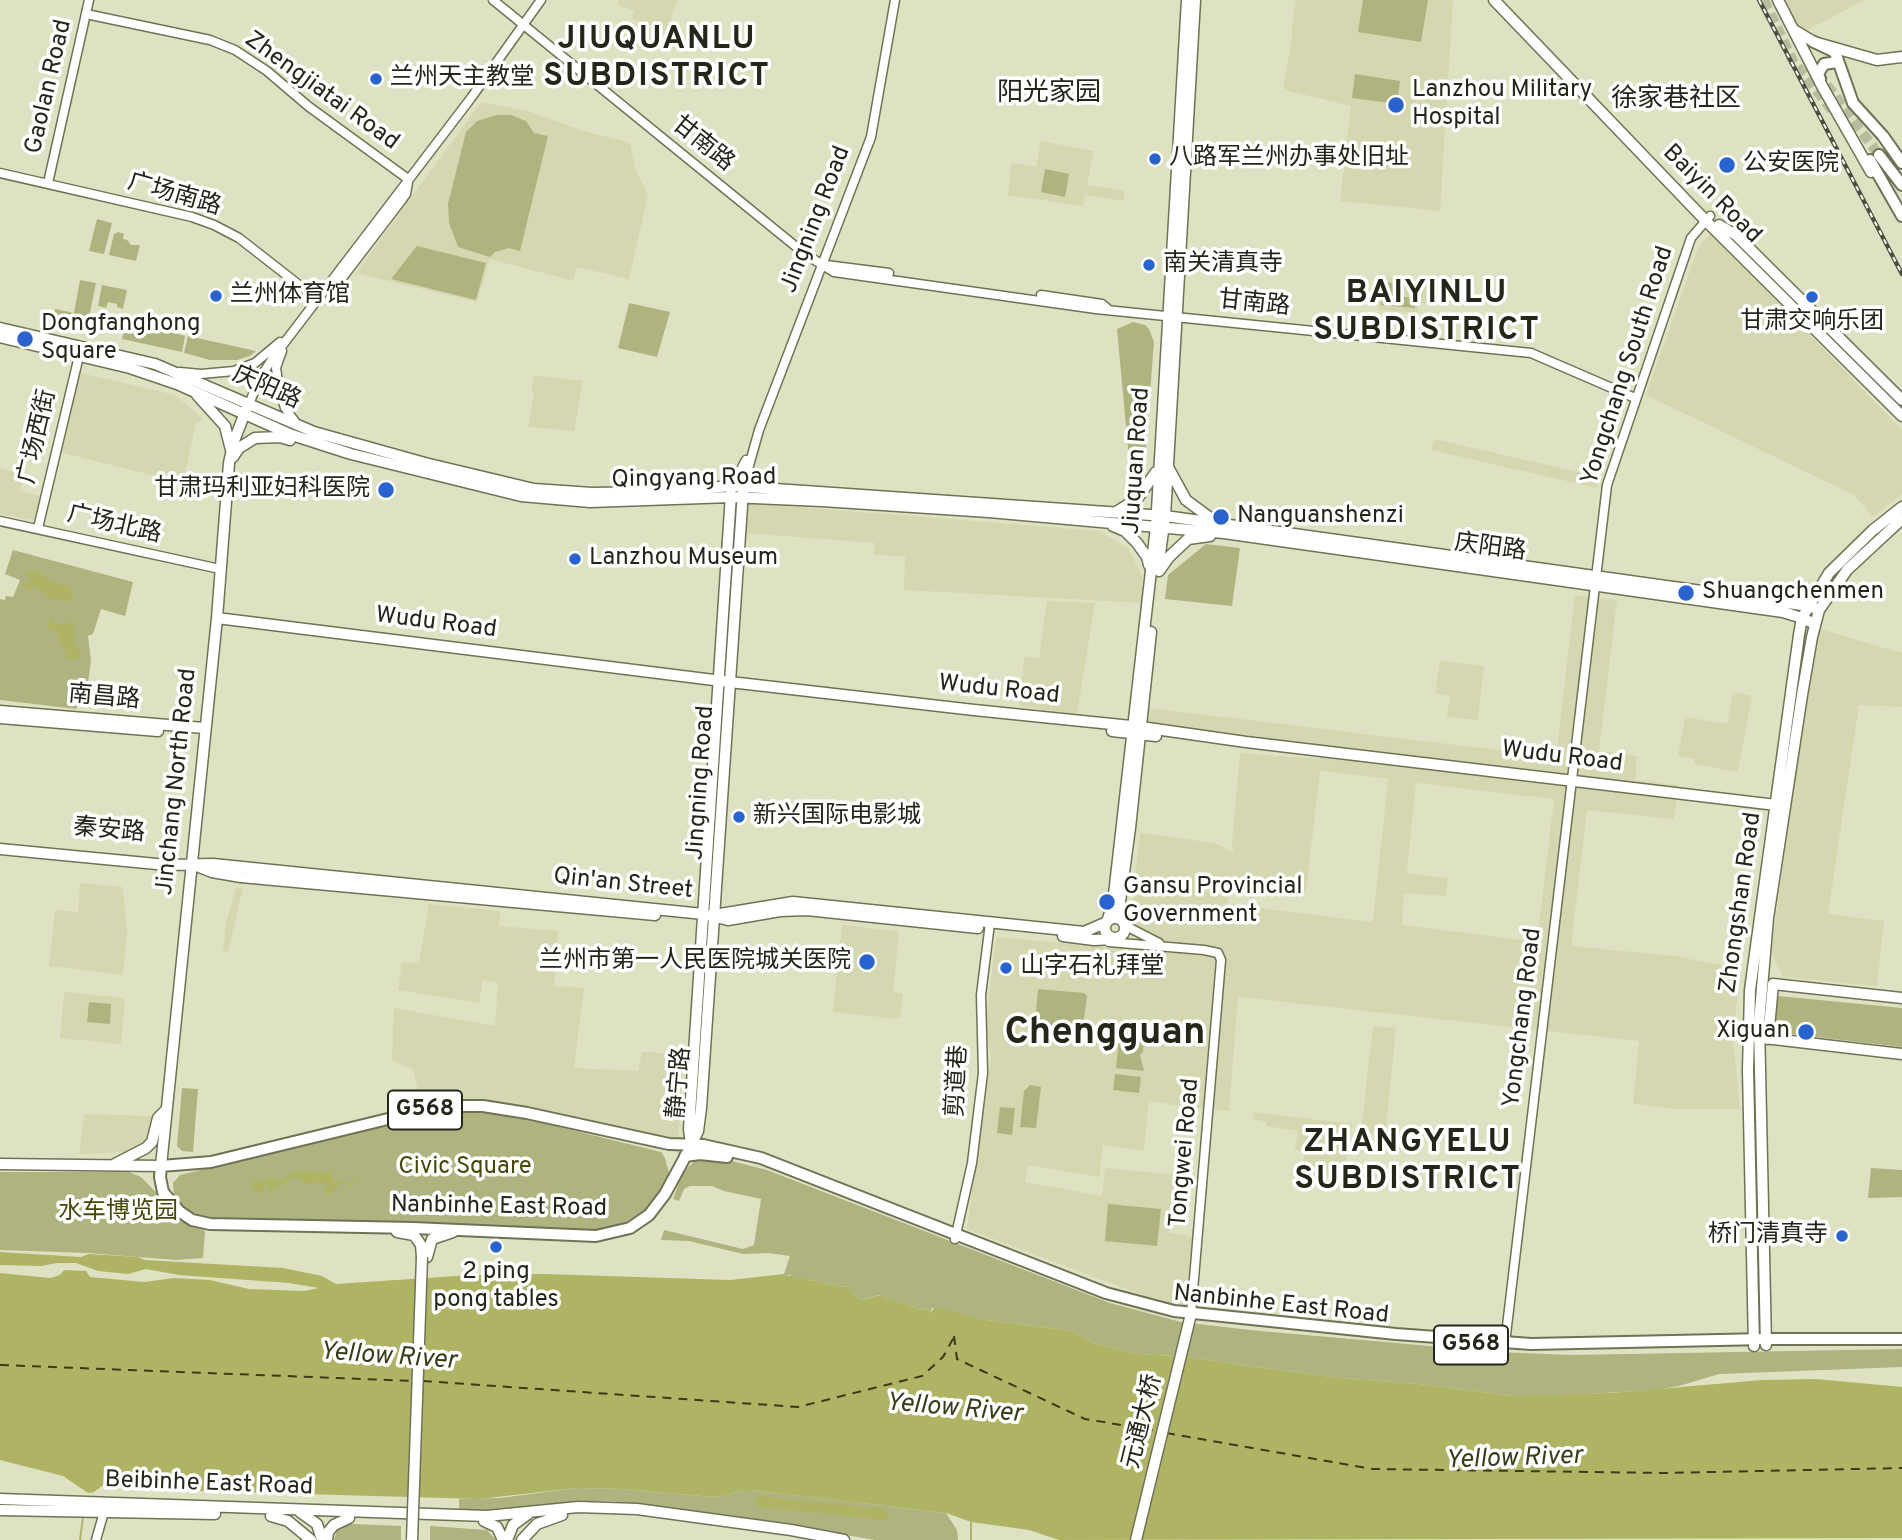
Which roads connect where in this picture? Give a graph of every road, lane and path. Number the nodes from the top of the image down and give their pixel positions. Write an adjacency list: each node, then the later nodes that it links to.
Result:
1 (89, 0): 11 (street, Gaolan Road)
2 (493, 0): 12 (street, 甘南路)
3 (541, 0): 12 (street)
4 (547, 0): 12 (street)
5 (895, 0): 28 (street, Jingning Road)
6 (1187, 0): 30 (main road, Jiuquan Road)
7 (1195, 0): 30 (main road, Jiuquan Road)
8 (1494, 0): 24 (main road, Baiyin Road)
9 (1503, 0): 24 (main road, Baiyin Road)
10 (1778, 0): 13 (main road)
11 (86, 14): 20 (street, Zhengjiatai Road); 21 (street, Gaolan Road)
12 (525, 24): 20 (street); 28 (street, 甘南路)
13 (1794, 30): 14 (main road); 17 (main road)
14 (1814, 41): 15 (main road); 16 (highway)
15 (1902, 57)
16 (1840, 66): 17 (highway); 18 (highway)
17 (1819, 79): 25 (main road)
18 (1902, 163)
19 (0, 173): 21 (street, 广场南路)
20 (408, 179): 29 (street)
21 (48, 183): 29 (street, 广场南路)
22 (1902, 185): 23 (highway)
23 (1902, 216)
24 (1708, 219): 26 (main road, Baiyin Road); 37 (street, Yongchang South Road)
25 (1902, 225)
26 (1717, 228): 27 (main road, Baiyin Road); 38 (main road); 42 (main road)
27 (1733, 244): 39 (main road, Baiyin Road); 41 (main road, Baiyin Road)
28 (823, 265): 30 (street, 甘南路); 48 (street, Jingning Road)
29 (317, 299): 32 (street)
30 (1172, 316): 37 (street, 甘南路); 47 (main road, Jiuquan Road)
31 (0, 328): 35 (main road, 庆阳路)
32 (290, 333): 35 (street); 40 (street); 43 (street)
33 (0, 337): 34 (main road, 庆阳路)
34 (79, 356): 36 (main road, 庆阳路); 57 (street, 广场西街)
35 (173, 372): 40 (main road, 庆阳路)
36 (193, 391): 40 (main road, 庆阳路); 44 (main road)
37 (1635, 398): 61 (street, Yongchang South Road)
38 (1902, 400)
39 (1902, 408)
40 (246, 410): 43 (main road, 庆阳路); 44 (main road, Jinchang North Road); 45 (main road, Qingyang Road)
41 (1902, 416)
42 (1902, 425)
43 (314, 432): 48 (main road, Qingyang Road)
44 (231, 450): 46 (main road, Jinchang North Road)
45 (351, 453): 46 (main road); 49 (main road, Qingyang Road)
46 (229, 463): 59 (main road, Jinchang North Road)
47 (1163, 465): 51 (main road); 52 (main road, Jiuquan Road); 58 (main road)
48 (739, 490): 49 (main road, Jingning Road); 51 (main road, Qingyang Road); 54 (main road, Qingyang Road); 67 (main road, Jingning Road)
49 (731, 498): 67 (main road, Jingning Road)
50 (1902, 507): 62 (main road, Zhongshan Road)
51 (1112, 513): 52 (main road, Qingyang Road)
52 (1160, 516): 56 (main road, Jiuquan Road); 58 (main road, 庆阳路)
53 (1902, 519): 63 (main road, Zhongshan Road)
54 (1096, 521): 56 (main road, Qingyang Road); 60 (main road)
55 (0, 522): 57 (street, 广场北路)
56 (1160, 527): 58 (main road, 庆阳路); 60 (main road, Jiuquan Road)
57 (37, 528): 59 (street, 广场北路)
58 (1222, 528): 60 (main road); 61 (main road, 庆阳路)
59 (220, 569): 65 (main road, Jinchang North Road)
60 (1154, 577): 70 (main road, Jiuquan Road)
61 (1596, 581): 62 (main road, 庆阳路); 64 (main road, 庆阳路); 72 (street, Yongchang South Road)
62 (1809, 606): 63 (main road, 庆阳路); 64 (main road, Zhongshan Road)
63 (1819, 610): 66 (main road, Zhongshan Road)
64 (1802, 618): 66 (main road, 庆阳路); 73 (main road, Zhongshan Road)
65 (216, 620): 67 (main road, Wudu Road); 71 (main road, Jinchang North Road)
66 (1815, 624): 85 (main road, Zhongshan Road)
67 (724, 683): 70 (main road, Wudu Road); 77 (main road, Jingning Road)
68 (0, 711): 71 (main road, 南昌路)
69 (0, 718): 71 (main road, 南昌路)
70 (1136, 730): 72 (main road, Wudu Road); 78 (main road, Jiuquan Road); 79 (main road, Jiuquan Road)
71 (204, 731): 76 (main road, Jinchang North Road)
72 (1571, 783): 73 (main road, Wudu Road); 104 (street, Yongchang Road)
73 (1776, 807): 90 (main road, Zhongshan Road)
74 (0, 843): 76 (main road, 秦安路)
75 (0, 849): 76 (main road, 秦安路)
76 (190, 864): 77 (main road, Qin'an Street); 92 (main road, Jinchang North Road)
77 (708, 915): 80 (main road, Qin'an Street); 93 (main road, 静宁路)
78 (1107, 922): 79 (main road); 80 (main road); 81 (main road)
79 (1124, 923): 81 (main road); 84 (street)
80 (989, 926): 82 (main road); 99 (street, 剪道巷)
81 (1115, 939): 82 (main road); 83 (street)
82 (1094, 940): 83 (street, Tongwei Road)
83 (1132, 944): 84 (street, Tongwei Road)
84 (1169, 947): 101 (street, Tongwei Road)
85 (1763, 973): 86 (main road); 89 (main road, Zhongshan Road)
86 (1773, 984): 87 (main road); 88 (main road)
87 (1902, 998)
88 (1770, 1013): 89 (main road); 90 (main road)
89 (1759, 1023): 90 (main road, Zhongshan Road)
90 (1758, 1037): 91 (main road); 103 (main road, Zhongshan Road); 105 (main road, Zhongshan Road)
91 (1902, 1054)
92 (167, 1110): 95 (main road); 96 (main road, Jinchang North Road)
93 (688, 1151): 96 (highway, Nanbinhe East Road / G568); 98 (highway, Nanbinhe East Road); 99 (highway, Nanbinhe East Road / G568)
94 (0, 1164): 95 (main road, Nanbinhe East Road)
95 (108, 1166): 96 (main road, Nanbinhe East Road)
96 (160, 1166): 97 (highway, Nanbinhe East Road)
97 (316, 1227): 98 (highway, Nanbinhe East Road); 100 (main road, Nanbinhe East Road)
98 (474, 1231): 100 (main road)
99 (956, 1237): 101 (highway, Nanbinhe East Road / G568)
100 (424, 1257): 124 (main road, bridge); 125 (main road, bridge)
101 (1190, 1320): 104 (highway, Nanbinhe East Road / G568); 105 (highway, Nanbinhe East Road / G568); 131 (main road, 元通大桥)
102 (1902, 1339): 103 (highway, Nanbinhe East Road / G568)
103 (1766, 1342): 105 (highway, Nanbinhe East Road / G568); 106 (highway, Nanbinhe East Road / G568)
104 (1506, 1343): 105 (highway, Nanbinhe East Road / G568)
105 (1753, 1343)
106 (1902, 1345)
107 (0, 1499): 108 (main road, Beibinhe East Road)
108 (64, 1506): 109 (main road, Beibinhe East Road); 110 (main road, Beibinhe East Road)
109 (98, 1509): 111 (main road, Beibinhe East Road); 115 (main road, Beibinhe East Road); 120 (street)
110 (0, 1510)
111 (293, 1510): 113 (main road, Beibinhe East Road); 117 (main road)
112 (538, 1512): 118 (main road); 118 (main road); 130 (main road)
113 (345, 1515): 116 (main road, Beibinhe East Road); 117 (main road, Beibinhe East Road); 123 (main road)
114 (562, 1515): 118 (main road); 128 (main road); 129 (main road)
115 (271, 1516): 117 (main road, Beibinhe East Road); 121 (main road)
116 (417, 1517): 118 (main road); 119 (main road)
117 (317, 1519): 121 (main road); 122 (main road)
118 (510, 1520): 119 (main road); 126 (main road); 127 (main road)
119 (484, 1521): 126 (main road)
120 (96, 1540)
121 (313, 1540)
122 (321, 1540)
123 (327, 1540)
124 (412, 1540)
125 (419, 1540)
126 (505, 1540)
127 (513, 1540)
128 (522, 1540)
129 (816, 1540)
130 (844, 1540)
131 (1136, 1540)

